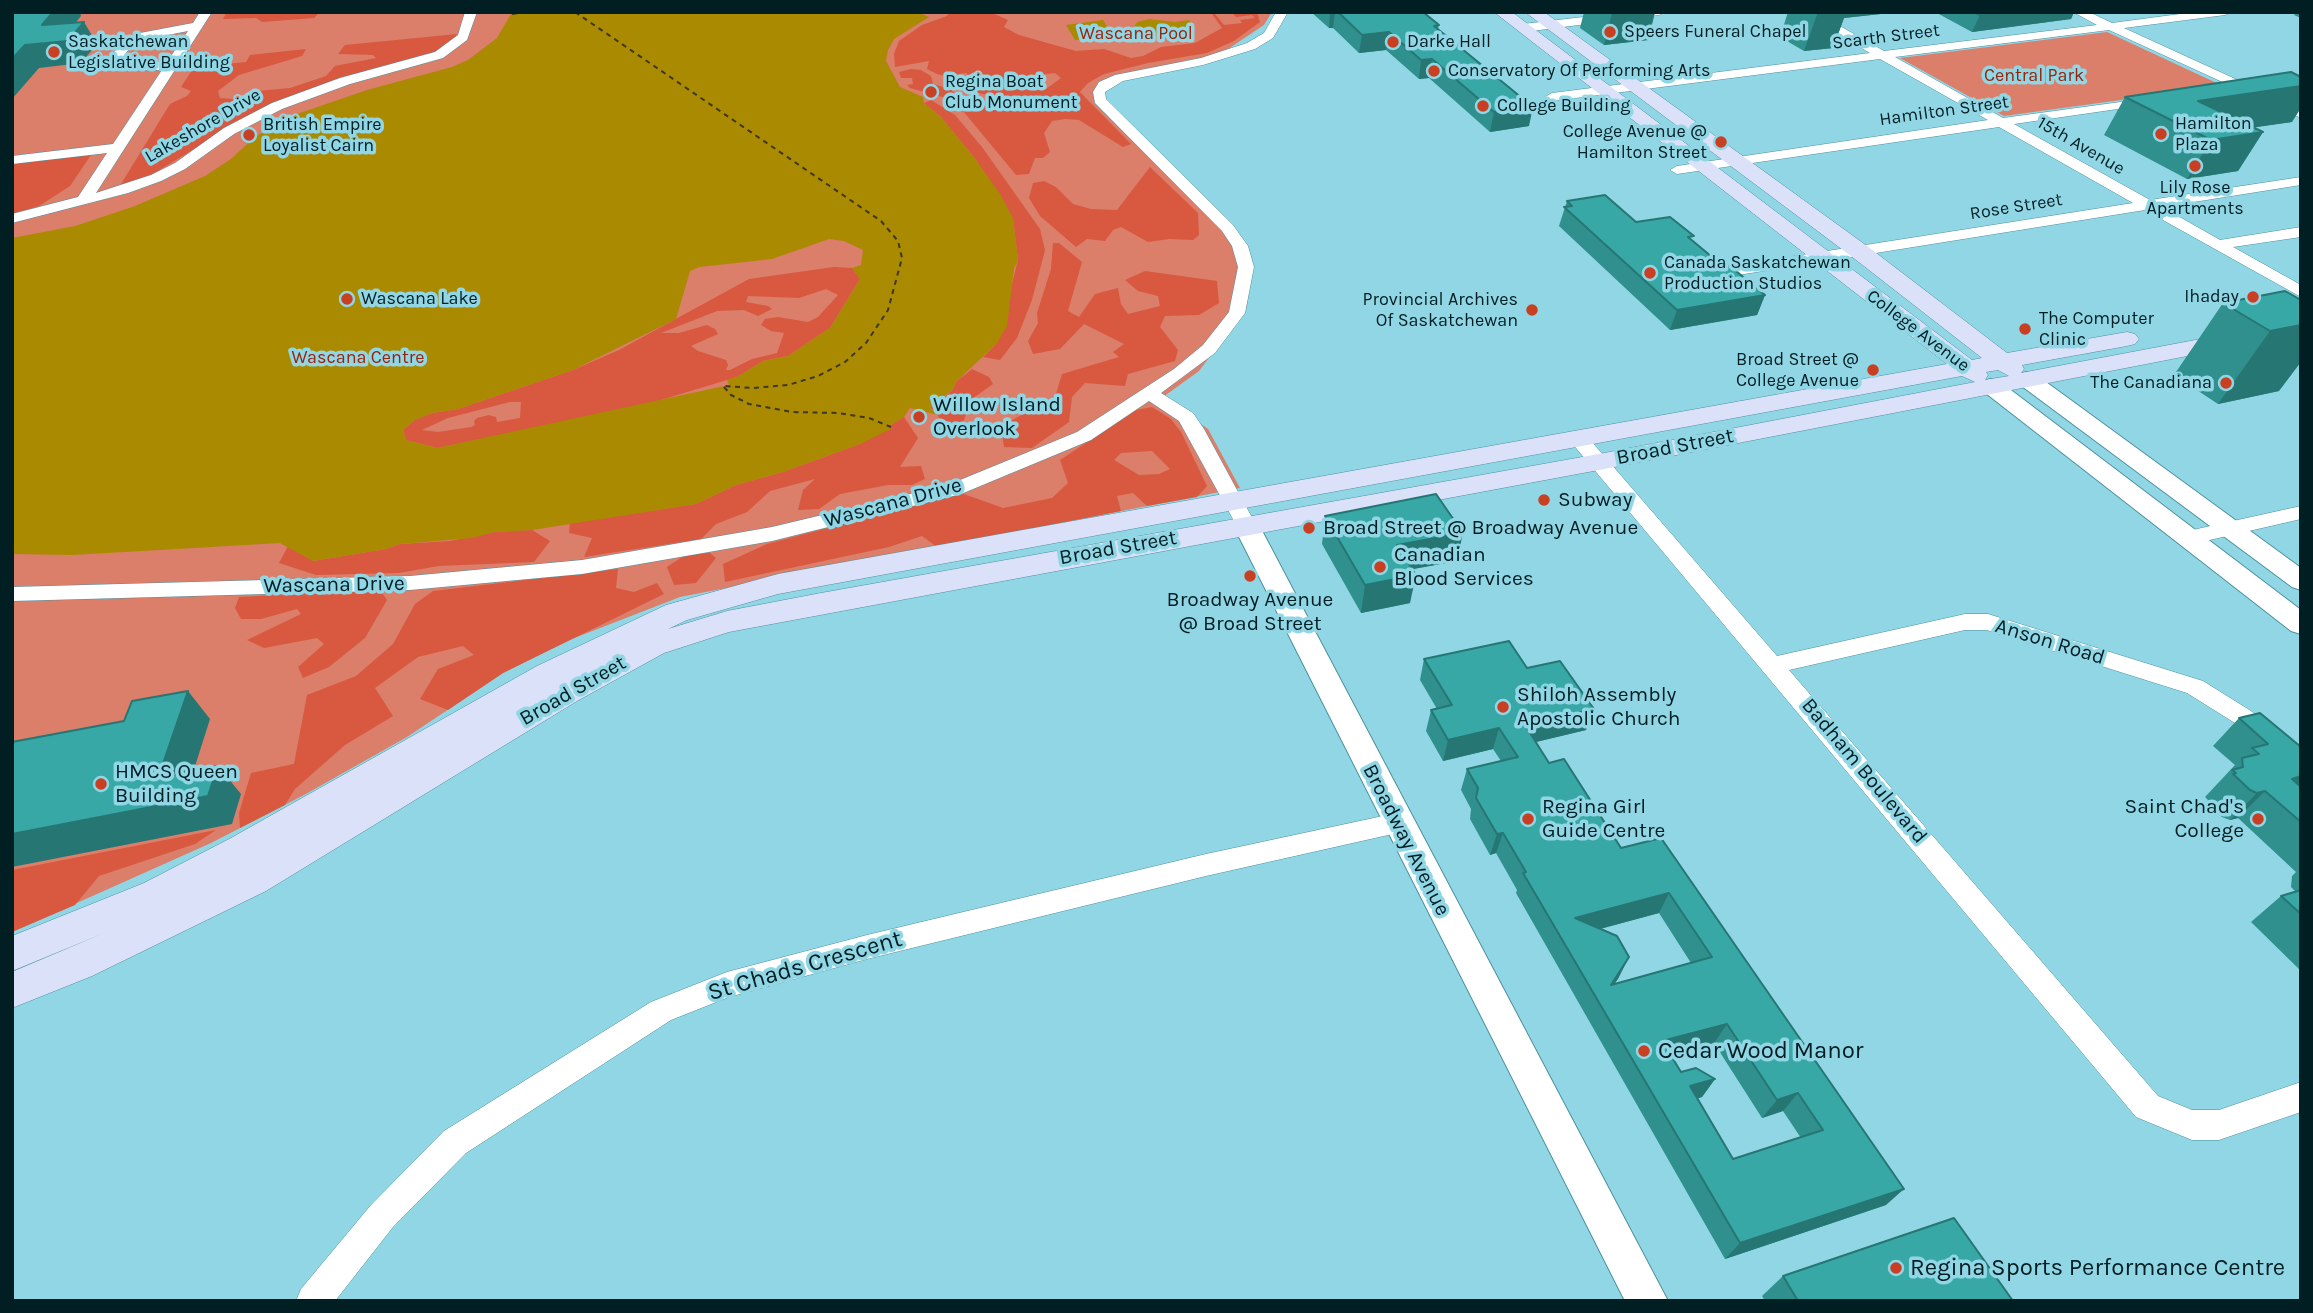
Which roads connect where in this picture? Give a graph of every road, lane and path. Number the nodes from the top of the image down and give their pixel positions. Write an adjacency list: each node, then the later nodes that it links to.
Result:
1 (206, 12): 11 (street)
2 (471, 12): 31 (street, Lakeshore Drive)
3 (1283, 12): 46 (street, Wascana Drive)
4 (1502, 12): 13 (main road, College Avenue)
5 (1533, 12): 10 (main road, College Avenue)
6 (1659, 12): 10 (street)
7 (1806, 12): 14 (street, 15th Avenue)
8 (2079, 12): 12 (street)
9 (2225, 12): 12 (street, Scarth Street)
10 (1550, 24): 13 (street); 17 (main road, College Avenue)
11 (197, 26): 15 (street); 15 (street)
12 (2108, 26): 14 (street, Scarth Street); 18 (street)
13 (1522, 28): 19 (main road, College Avenue)
14 (1882, 55): 17 (street, Scarth Street); 24 (street, 15th Avenue)
15 (171, 66): 25 (street)
16 (2266, 84): 18 (street)
17 (1636, 87): 19 (street, Scarth Street); 27 (main road, College Avenue)
18 (2242, 87): 20 (street); 23 (street)
19 (1603, 91): 21 (street, Scarth Street); 28 (main road, College Avenue)
20 (2216, 91)
21 (1552, 97)
22 (2164, 99): 24 (street, Hamilton Street)
23 (2301, 114)
24 (2000, 122): 27 (street, Hamilton Street); 32 (street, 15th Avenue)
25 (118, 148): 26 (street); 31 (street)
26 (12, 160)
27 (1733, 161): 28 (street, Hamilton Street); 36 (main road, College Avenue)
28 (1701, 166): 29 (street, Hamilton Street); 37 (main road, College Avenue)
29 (1677, 170)
30 (2301, 181): 32 (street, Rose Street)
31 (84, 201): 33 (street, Lakeshore Drive)
32 (2148, 205): 35 (street, 15th Avenue); 36 (street, Rose Street)
33 (12, 219)
34 (2301, 232): 35 (street)
35 (2218, 245): 39 (street, 15th Avenue)
36 (1858, 251): 37 (street, Rose Street); 42 (main road, College Avenue)
37 (1822, 257): 38 (street, Rose Street); 43 (main road, College Avenue)
38 (1738, 270)
39 (2301, 292)
40 (2301, 306): 42 (main road, Broad Street)
41 (2301, 327): 44 (main road, Broad Street)
42 (2002, 361): 43 (main road, Broad Street); 44 (main road, College Avenue)
43 (1966, 367): 45 (main road, College Avenue); 47 (main road, Broad Street)
44 (2027, 379): 45 (main road, Broad Street); 51 (street, College Avenue)
45 (1991, 386): 48 (main road, Broad Street); 52 (street, College Avenue)
46 (1150, 394): 50 (street, Broadway Avenue); 54 (street, Wascana Drive)
47 (1578, 438): 48 (street, Badham Boulevard); 50 (main road, Broad Street)
48 (1599, 462): 50 (main road, Broad Street); 56 (street, Badham Boulevard)
49 (2301, 512): 51 (street)
50 (1239, 513): 58 (street, Broadway Avenue); 59 (main road, Broad Street); 60 (main road, Broad Street)
51 (2230, 528): 52 (street); 53 (street, College Avenue)
52 (2188, 538): 55 (street, College Avenue)
53 (2301, 581)
54 (12, 594)
55 (2301, 624)
56 (1774, 665): 57 (street, Anson Road); 61 (street, Badham Boulevard)
57 (2301, 766)
58 (1397, 823): 62 (street, St Chads Crescent); 63 (street, Broadway Avenue)
59 (12, 954)
60 (12, 990)
61 (2301, 1097)
62 (313, 1301)
63 (1647, 1301)

